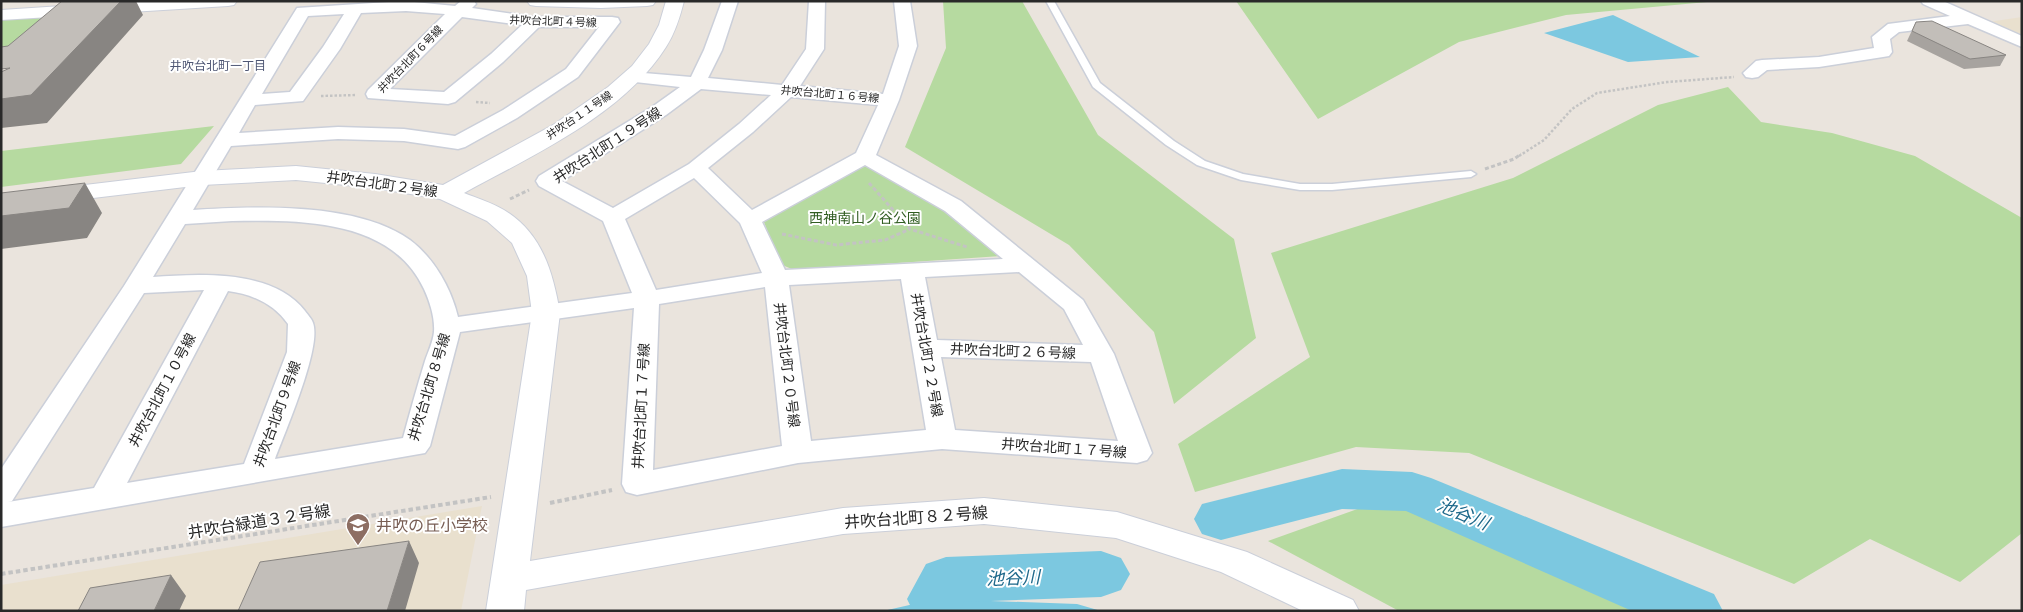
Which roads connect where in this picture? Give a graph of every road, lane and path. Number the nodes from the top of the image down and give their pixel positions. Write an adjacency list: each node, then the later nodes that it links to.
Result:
1 (228, 1): 12 (street)
2 (536, 1): 3 (street)
3 (647, 1)
4 (675, 1): 17 (street, 井吹台１１号線)
5 (730, 1): 18 (street)
6 (818, 1): 19 (street)
7 (902, 1): 24 (street, 井吹台北町１６号線)
8 (1050, 1): 29 (lane)
9 (1929, 1): 13 (street)
10 (464, 6): 11 (street, 井吹台北町４号線); 14 (street, 井吹台北町４号線); 20 (street, 井吹台北町６号線)
11 (356, 8): 21 (street); 23 (street, 井吹台北町４号線)
12 (1, 15)
13 (1969, 19): 15 (street); 16 (street)
14 (535, 22): 22 (street); 25 (street, 井吹台北町４号線)
15 (2022, 42)
16 (1752, 73): 29 (path)
17 (632, 77): 18 (street, 井吹台北町１６号線); 32 (street, 井吹台１１号線)
18 (697, 83): 19 (street, 井吹台北町１６号線); 31 (street, 井吹台北町１９号線)
19 (788, 90): 24 (street, 井吹台北町１６号線); 28 (street)
20 (375, 94): 21 (path); 22 (street, 井吹台北町６号線)
21 (296, 97): 23 (street)
22 (448, 98): 25 (path)
23 (250, 100): 26 (street, 井吹台北町４号線)
24 (890, 100): 27 (street)
25 (520, 108): 26 (street, 井吹台北町４号線)
26 (226, 140): 30 (street, 井吹台北町４号線)
27 (865, 157): 37 (street); 38 (path); 40 (street, 井吹台北町１７号線)
28 (696, 168): 35 (street); 37 (street)
29 (1472, 174)
30 (202, 178): 32 (street, 井吹台北町２号線); 33 (street, 井吹台北町２号線); 36 (street)
31 (547, 181): 34 (path); 35 (street, 井吹台北町１９号線)
32 (446, 193): 34 (street, 井吹台北町２号線)
33 (1, 202)
34 (486, 211): 46 (street, 井吹台北町２号線)
35 (613, 216): 45 (street)
36 (177, 218): 44 (street); 47 (street, 井吹台北町８号線)
37 (750, 220): 38 (path); 42 (street, 井吹台北町２０号線)
38 (910, 229): 39 (path)
39 (972, 248)
40 (1025, 265): 41 (street); 49 (street, 井吹台北町１７号線)
41 (912, 270): 42 (street); 48 (street, 井吹台北町２２号線)
42 (776, 278): 45 (street); 51 (street, 井吹台北町２０号線)
43 (220, 283): 44 (street, 井吹台北町９号線); 52 (street, 井吹台北町９号線); 55 (street, 井吹台北町１０号線)
44 (136, 286): 54 (street)
45 (647, 299): 46 (street); 53 (street, 井吹台北町１７号線)
46 (546, 313): 47 (street); 56 (street, 井吹台北町２号線)
47 (446, 326): 52 (street, 井吹台北町８号線)
48 (926, 348): 49 (street, 井吹台北町２６号線); 50 (street, 井吹台北町２２号線)
49 (1100, 354): 50 (street, 井吹台北町１７号線)
50 (942, 439): 51 (street, 井吹台北町１７号線)
51 (798, 453): 53 (street, 井吹台北町１７号線)
52 (256, 473): 55 (street, 井吹台北町８号線)
53 (637, 484): 56 (path, 井吹台緑道３２号線)
54 (1, 493)
55 (104, 498): 57 (street, 井吹台北町８号線)
56 (520, 501): 58 (path, 井吹台緑道３２号線); 59 (street, 井吹台北町２号線)
57 (1, 515)
58 (1, 574)
59 (507, 595): 60 (street, 井吹台北町８２号線)
60 (1340, 611)

